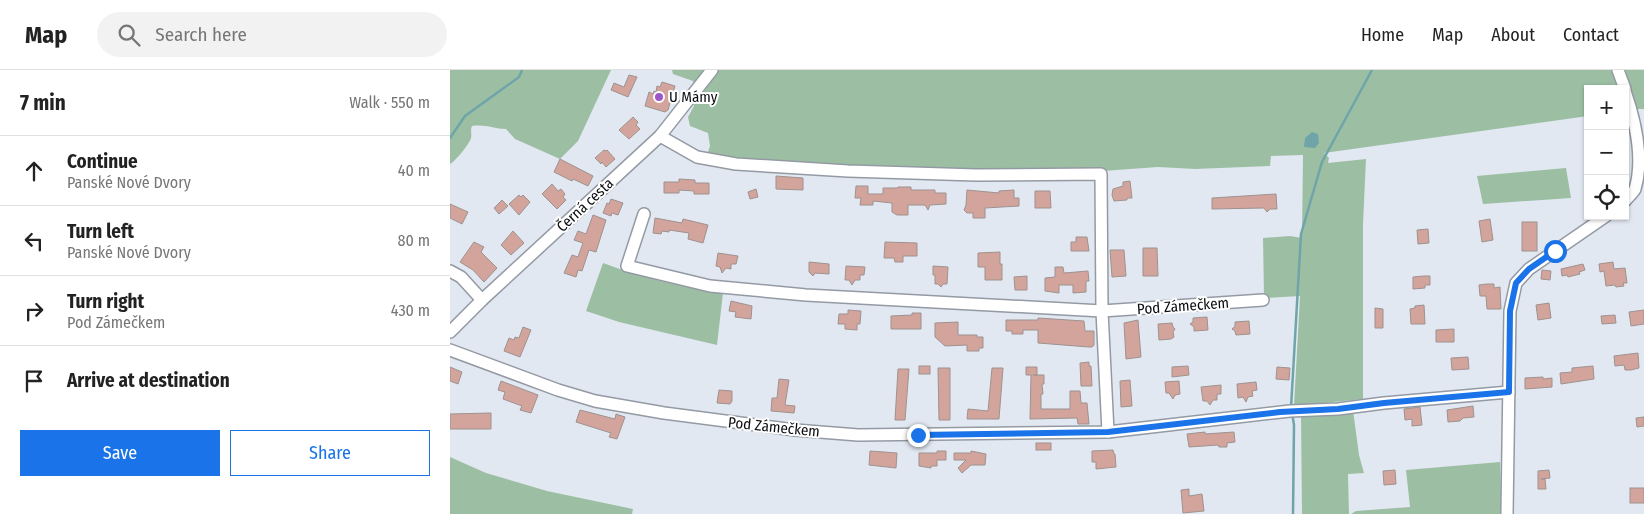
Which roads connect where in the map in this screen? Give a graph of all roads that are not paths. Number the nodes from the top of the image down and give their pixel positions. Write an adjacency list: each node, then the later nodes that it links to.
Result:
1 (712, 70): 5 (street, Černá cesta)
2 (1618, 70): 3 (street)
3 (1623, 85)
4 (1629, 102): 6 (street)
5 (660, 136): 10 (street, Černá cesta); 12 (street)
6 (1629, 196)
7 (644, 214): 12 (street, Pod Zámečkem)
8 (1600, 220): 15 (street)
9 (450, 271): 10 (street)
10 (482, 300): 13 (street, Černá cesta)
11 (1263, 300): 12 (street, Pod Zámečkem)
12 (1102, 311): 16 (street)
13 (450, 332)
14 (450, 350): 16 (street, Pod Zámečkem)
15 (1509, 392): 16 (street, Pod Zámečkem); 17 (street)
16 (1108, 432)
17 (1507, 514)

